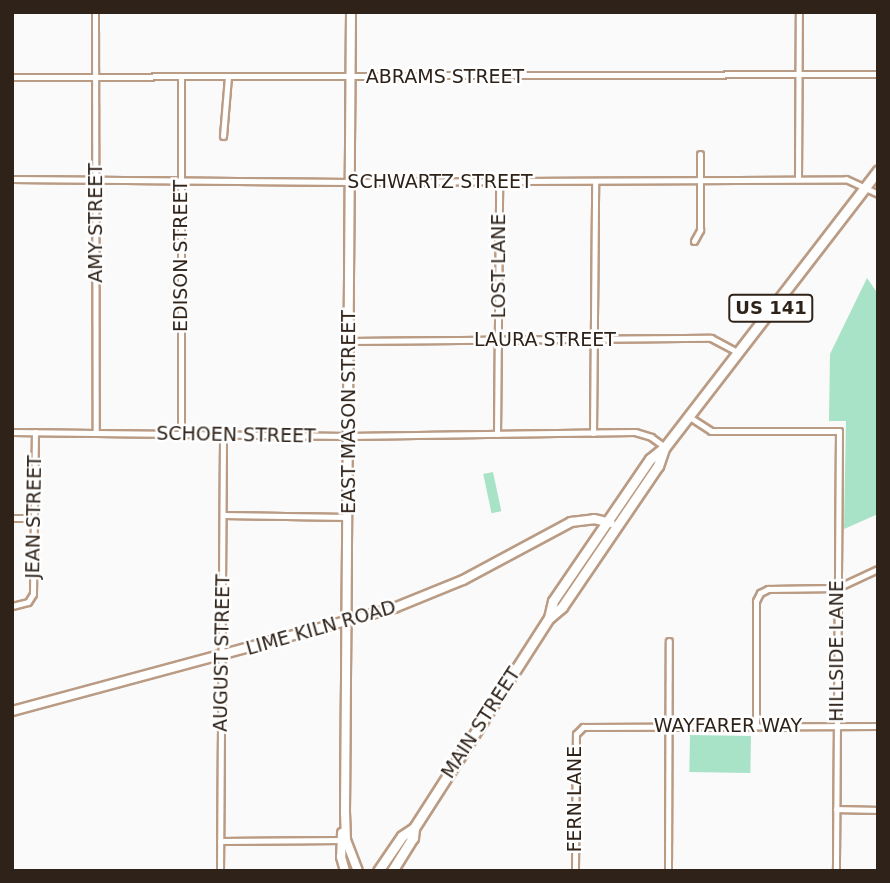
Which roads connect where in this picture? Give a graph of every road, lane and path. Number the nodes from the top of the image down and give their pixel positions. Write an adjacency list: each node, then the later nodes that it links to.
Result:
1 (95, 12): 7 (street, AMY STREET)
2 (351, 12): 10 (main road, EAST MASON STREET)
3 (799, 12): 5 (street)
4 (878, 74): 5 (street, ABRAMS STREET)
5 (799, 75): 10 (street, ABRAMS STREET); 15 (street)
6 (12, 77): 7 (street, ABRAMS STREET)
7 (95, 77): 8 (street, ABRAMS STREET); 16 (street, AMY STREET)
8 (181, 77): 9 (street, ABRAMS STREET); 20 (street, EDISON STREET)
9 (228, 77): 10 (street, ABRAMS STREET); 11 (street)
10 (351, 78): 21 (main road, EAST MASON STREET)
11 (223, 136)
12 (701, 154): 17 (street)
13 (878, 170): 22 (main road, MAIN STREET / US 141)
14 (12, 179): 16 (street, SCHWARTZ STREET)
15 (798, 179): 17 (street, SCHWARTZ STREET); 22 (street, SCHWARTZ STREET)
16 (96, 180): 20 (street, SCHWARTZ STREET); 32 (street, AMY STREET)
17 (700, 180): 19 (street, SCHWARTZ STREET); 24 (street)
18 (499, 181): 19 (street, SCHWARTZ STREET); 21 (street, SCHWARTZ STREET); 26 (street, LOST LANE)
19 (595, 181): 25 (street)
20 (181, 182): 21 (street, SCHWARTZ STREET); 34 (street, EDISON STREET)
21 (350, 182): 27 (main road, EAST MASON STREET)
22 (865, 186): 23 (street, SCHWARTZ STREET); 28 (main road, MAIN STREET / US 141)
23 (878, 194)
24 (694, 241)
25 (594, 339): 26 (street, LAURA STREET); 28 (street, LAURA STREET); 33 (street)
26 (498, 340): 27 (street, LAURA STREET); 35 (street, LOST LANE)
27 (349, 341): 37 (main road, EAST MASON STREET)
28 (737, 352): 29 (main road, MAIN STREET / US 141)
29 (688, 416): 38 (main road, MAIN STREET / US 141); 46 (street, HILLSIDE LANE)
30 (12, 432): 31 (street, SCHOEN STREET)
31 (35, 432): 32 (street, SCHOEN STREET); 42 (street, JEAN STREET)
32 (96, 433): 34 (street, SCHOEN STREET)
33 (593, 433): 35 (street, SCHOEN STREET); 38 (street, SCHOEN STREET)
34 (181, 434): 36 (street, SCHOEN STREET)
35 (497, 434): 37 (street, SCHOEN STREET)
36 (223, 435): 37 (street, SCHOEN STREET); 39 (street, AUGUST STREET)
37 (348, 436): 40 (main road, EAST MASON STREET)
38 (665, 447): 43 (main road, MAIN STREET / US 141); 44 (main road, MAIN STREET / US 141)
39 (223, 515): 40 (street); 51 (street, AUGUST STREET)
40 (348, 517): 49 (main road, EAST MASON STREET)
41 (12, 518): 42 (street)
42 (34, 519): 47 (street, JEAN STREET)
43 (606, 520): 44 (main road); 48 (main road, MAIN STREET / US 141); 49 (main road, LIME KILN ROAD)
44 (616, 526): 48 (main road, MAIN STREET / US 141)
45 (878, 569): 46 (street)
46 (837, 588): 54 (street); 55 (street, HILLSIDE LANE)
47 (12, 606)
48 (549, 618): 60 (main road, MAIN STREET / US 141)
49 (348, 621): 51 (main road, LIME KILN ROAD); 61 (main road, EAST MASON STREET)
50 (669, 641): 53 (street)
51 (222, 656): 52 (main road, LIME KILN ROAD); 62 (street, AUGUST STREET)
52 (12, 711)
53 (669, 726): 54 (street, WAYFARER WAY); 57 (street, WAYFARER WAY); 69 (street)
54 (756, 726): 55 (street, WAYFARER WAY)
55 (837, 726): 56 (street, WAYFARER WAY); 58 (street, HILLSIDE LANE)
56 (878, 726)
57 (579, 728): 68 (street, FERN LANE)
58 (836, 809): 59 (street); 70 (street, HILLSIDE LANE)
59 (878, 810)
60 (414, 828): 66 (main road, MAIN STREET / US 141); 67 (main road, MAIN STREET / US 141)
61 (344, 840): 62 (street); 64 (main road, EAST MASON STREET); 65 (main road, EAST MASON STREET)
62 (220, 841): 63 (street, AUGUST STREET)
63 (220, 871)
64 (345, 871)
65 (358, 871)
66 (378, 871)
67 (392, 871)
68 (575, 871)
69 (668, 871)
70 (836, 871)

